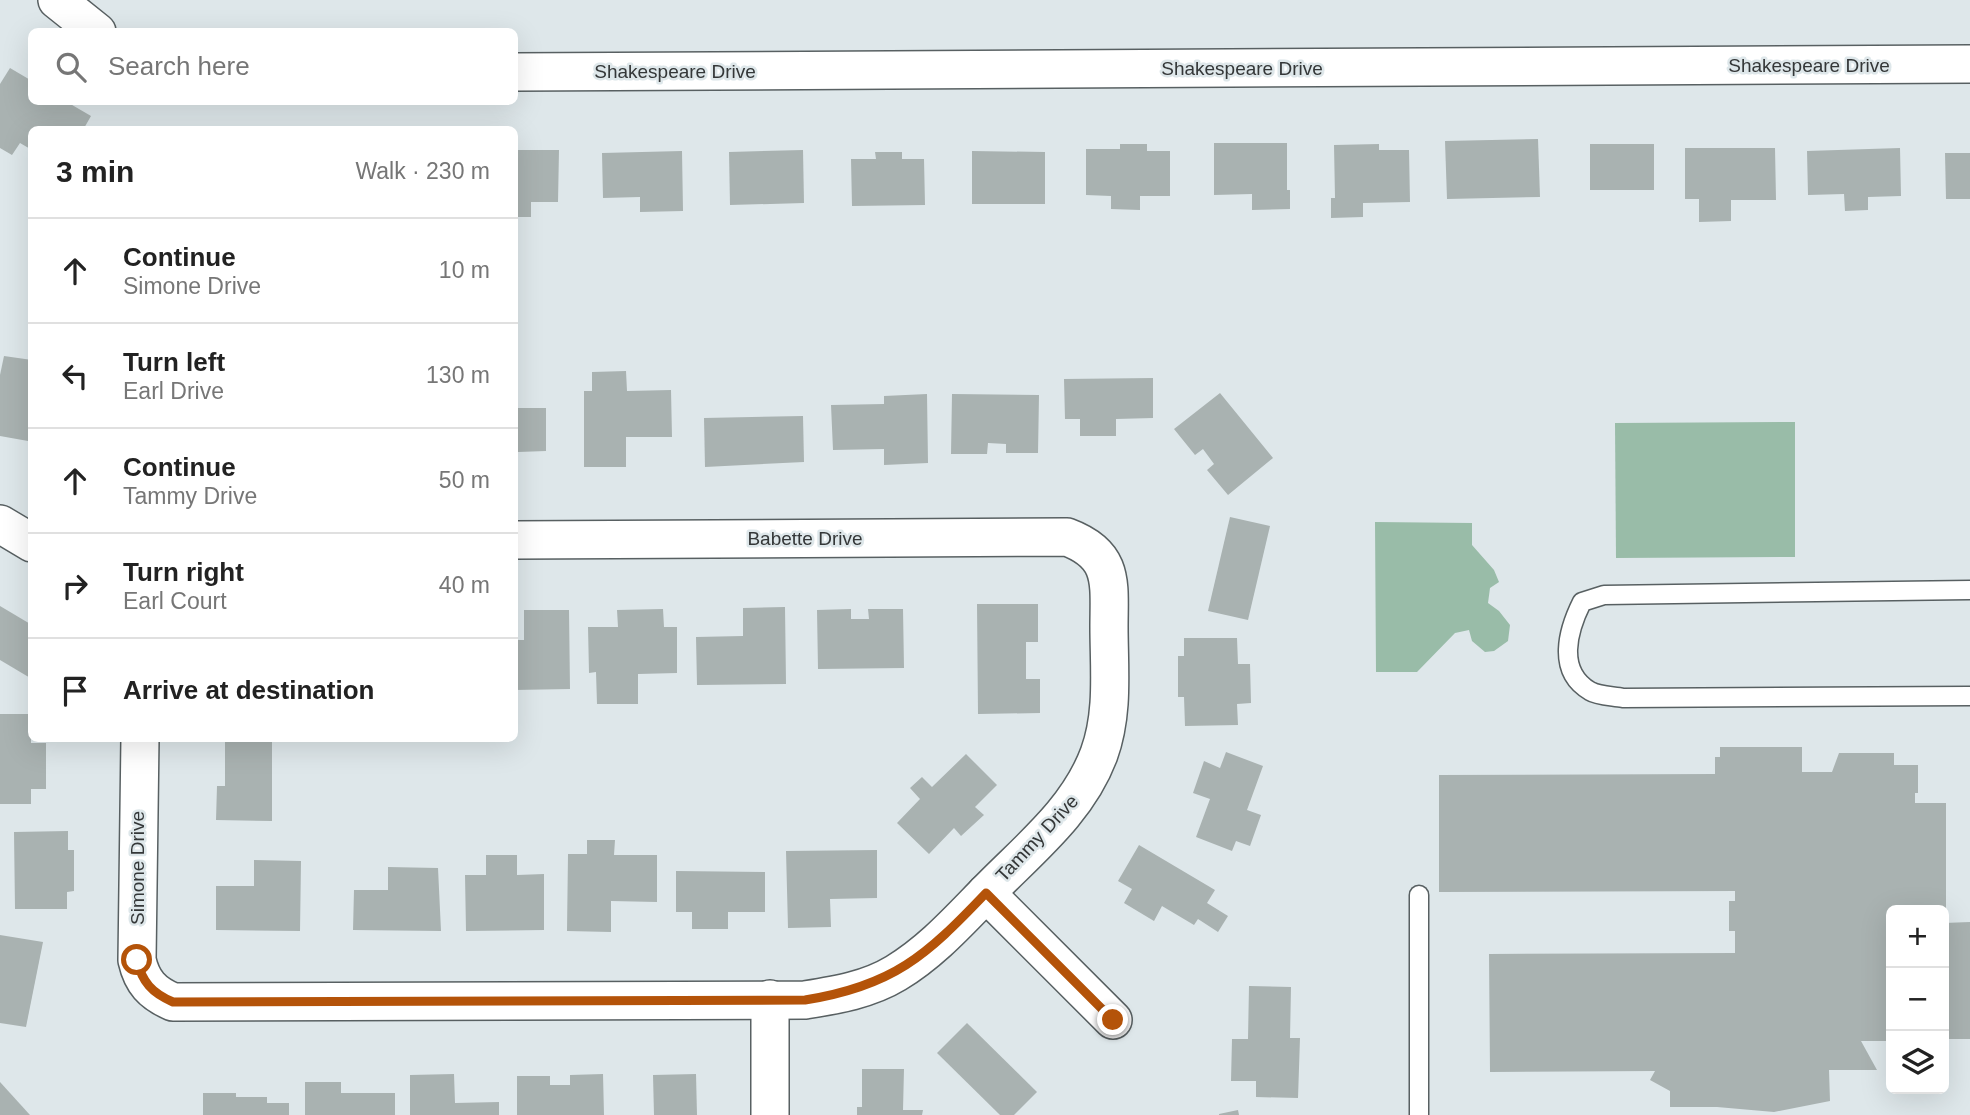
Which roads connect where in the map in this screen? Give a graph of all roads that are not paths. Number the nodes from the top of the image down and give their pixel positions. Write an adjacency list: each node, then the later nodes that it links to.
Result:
1 (57, 0): 2 (street)
2 (92, 28)
3 (1970, 64): 4 (street, Shakespeare Drive)
4 (518, 72)
5 (0, 524): 7 (street)
6 (518, 540): 8 (street, Babette Drive)
7 (28, 541)
8 (1093, 549): 12 (street, Tammy Drive)
9 (1970, 590): 10 (lane)
10 (1970, 696)
11 (140, 742): 14 (street, Simone Drive)
12 (986, 893): 15 (street, Tammy Drive); 16 (street)
13 (1419, 895): 18 (lane)
14 (153, 992): 15 (street, Tammy Drive)
15 (770, 999): 17 (street)
16 (1113, 1020)
17 (770, 1115)
18 (1419, 1115)

